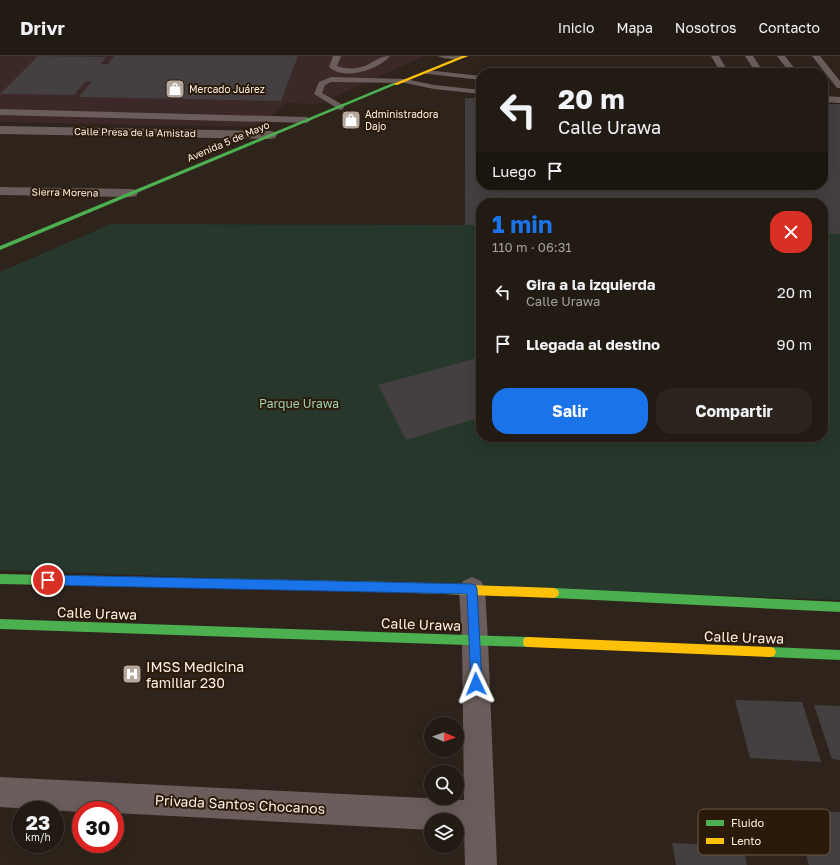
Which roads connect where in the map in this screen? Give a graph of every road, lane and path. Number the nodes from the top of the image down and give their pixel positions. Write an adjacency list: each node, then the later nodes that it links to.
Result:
1 (338, 56): 2 (lane)
2 (386, 56)
3 (442, 56): 4 (lane)
4 (465, 56): 14 (main road, Avenida 5 de Mayo)
5 (715, 56): 9 (lane)
6 (748, 56): 10 (lane)
7 (781, 56): 11 (lane)
8 (816, 56): 12 (lane)
9 (722, 68)
10 (756, 68)
11 (790, 68)
12 (826, 68)
13 (828, 70): 18 (lane)
14 (429, 72): 15 (lane); 16 (main road, Avenida 5 de Mayo)
15 (476, 77)
16 (405, 81): 19 (lane); 22 (main road, Avenida 5 de Mayo); 22 (lane)
17 (828, 84): 18 (lane)
18 (840, 85)
19 (476, 91)
20 (828, 99): 21 (lane)
21 (840, 100)
22 (340, 107): 24 (main road, Avenida 5 de Mayo)
23 (0, 112): 24 (lane)
24 (307, 120): 26 (main road, Avenida 5 de Mayo)
25 (0, 130): 26 (street, Calle Presa de la Amistad)
26 (270, 135): 28 (main road, Avenida 5 de Mayo)
27 (0, 192): 28 (street, Sierra Morena)
28 (131, 193): 29 (main road, Avenida 5 de Mayo)
29 (0, 248)
30 (0, 579): 31 (main road)
31 (472, 589): 32 (main road); 34 (street)
32 (840, 607)
33 (0, 624): 34 (main road, Calle Urawa)
34 (475, 640): 35 (main road, Calle Urawa); 37 (street)
35 (840, 655)
36 (0, 792): 37 (street, Privada Santos Chocanos)
37 (480, 817): 38 (street)
38 (481, 865)

